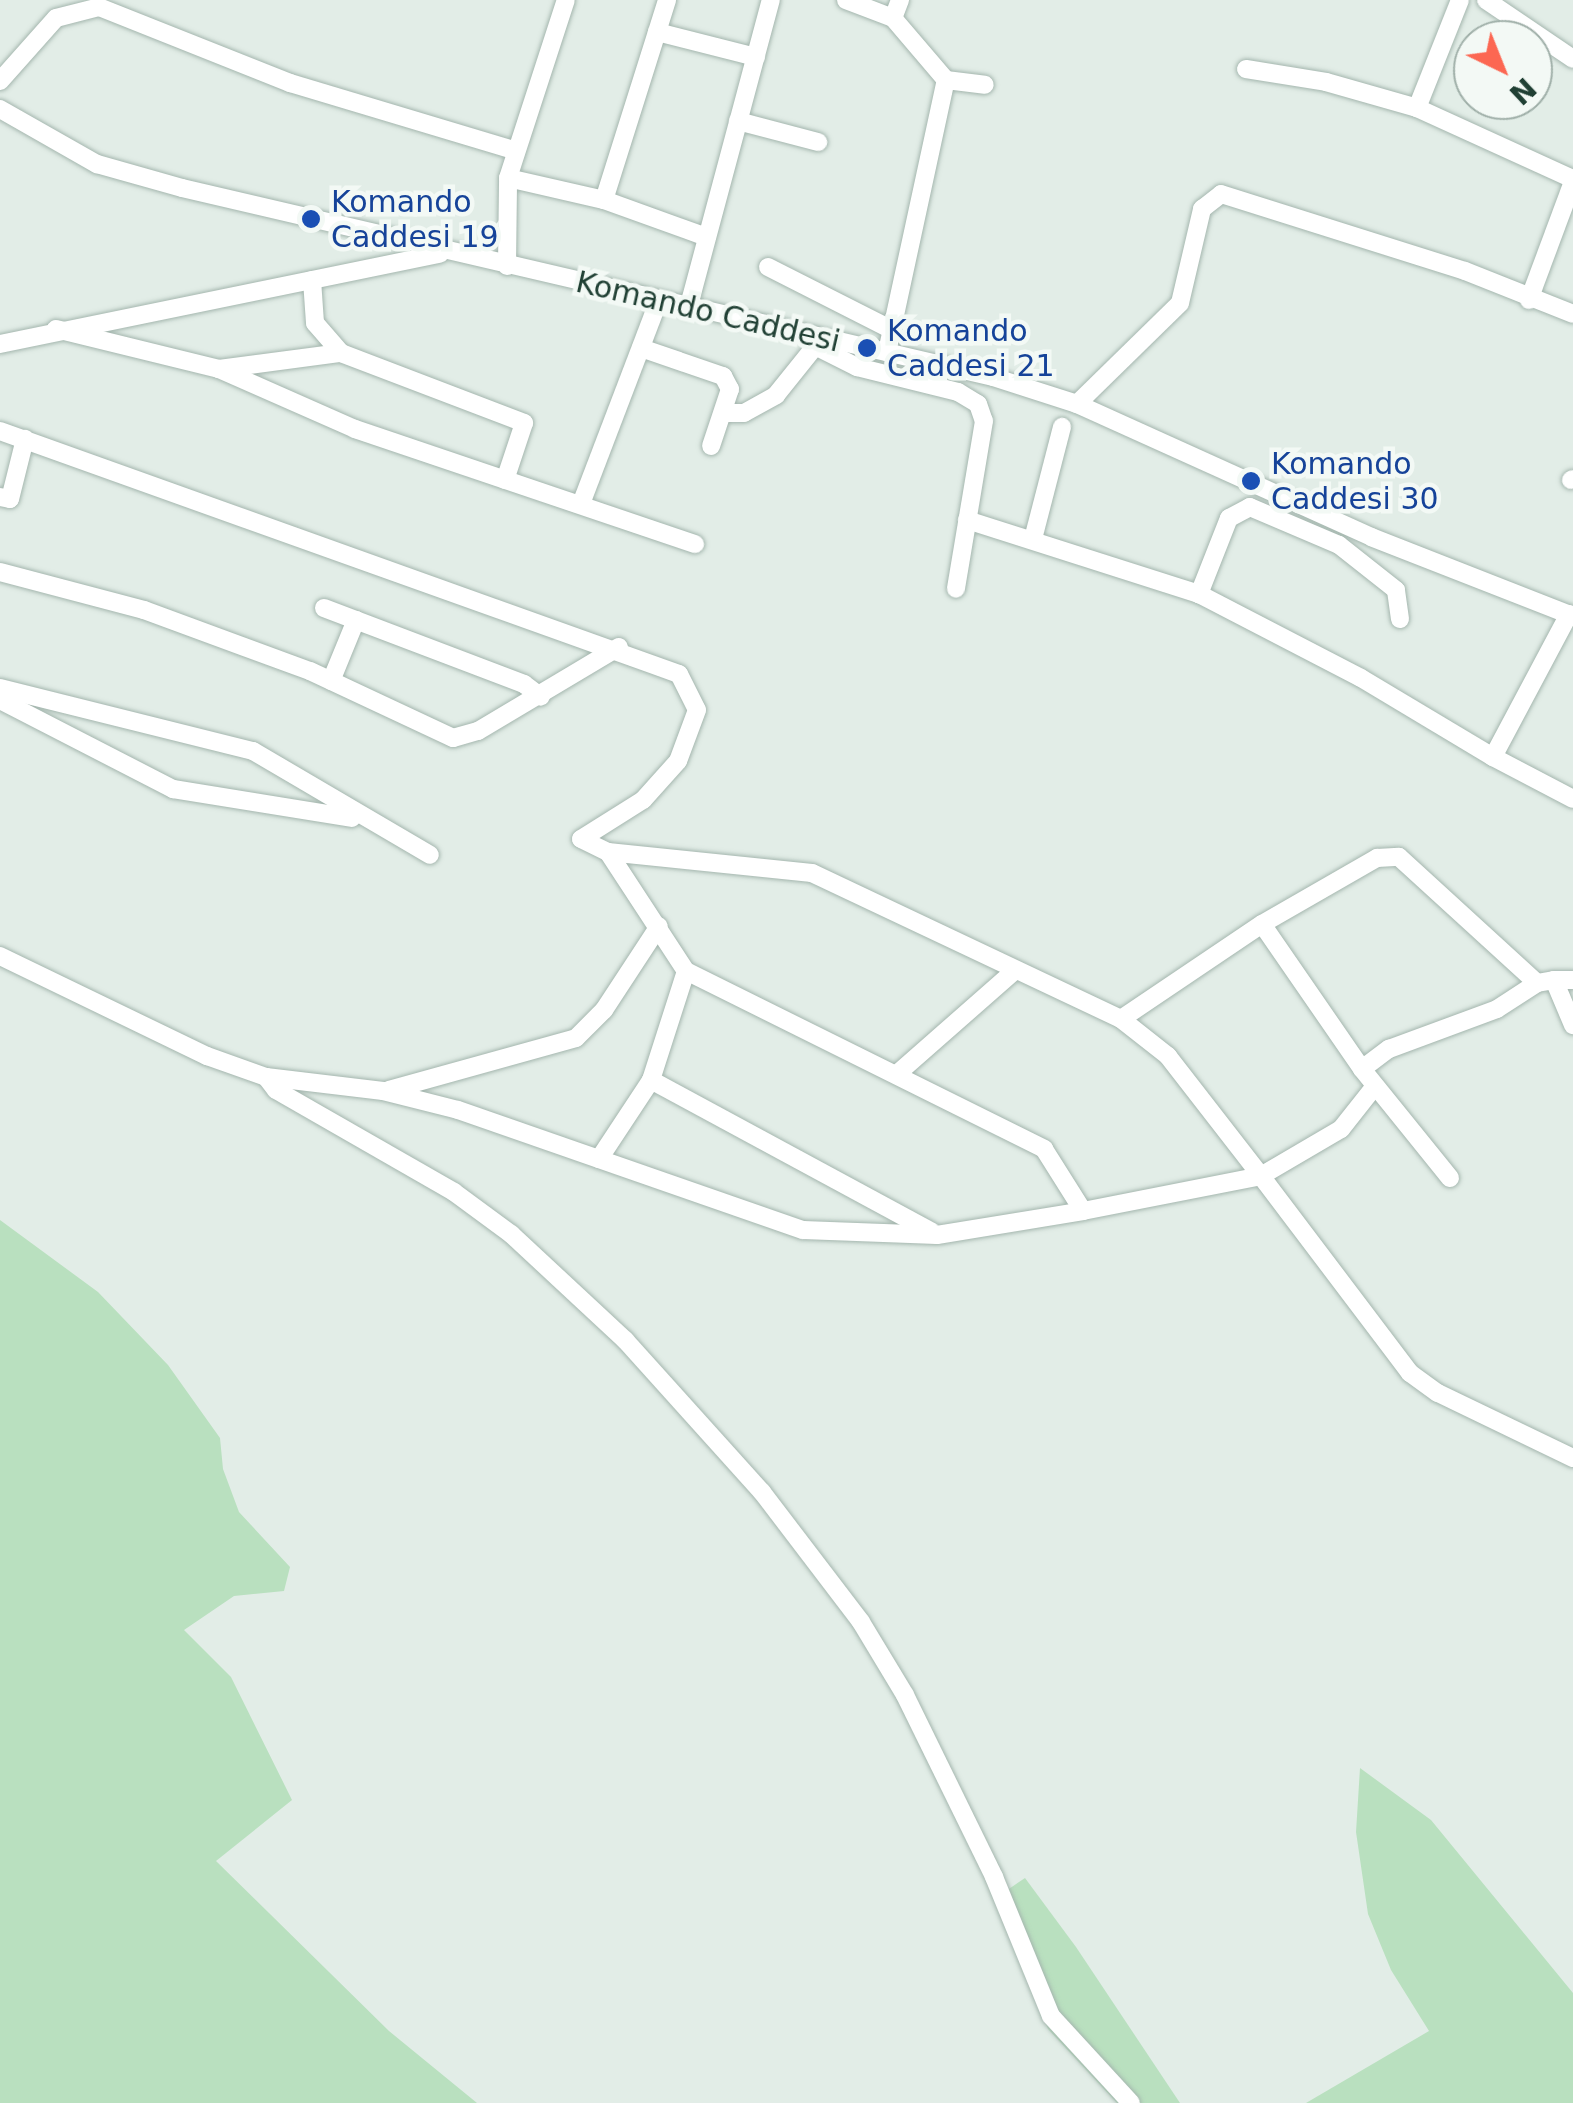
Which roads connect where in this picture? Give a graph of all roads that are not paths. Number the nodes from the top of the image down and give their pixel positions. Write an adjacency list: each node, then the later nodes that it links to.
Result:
1 (566, 0): 20 (street)
2 (667, 0): 9 (street)
3 (771, 0): 10 (street)
4 (846, 0): 8 (street)
5 (900, 0): 8 (street)
6 (1460, 0): 16 (street)
7 (1486, 0): 11 (street)
8 (893, 18): 13 (street)
9 (657, 32): 10 (street); 23 (street)
10 (756, 57): 18 (street)
11 (1573, 59)
12 (1246, 69): 16 (street)
13 (946, 80): 15 (street); 34 (street)
14 (0, 81): 20 (street)
15 (985, 85)
16 (1417, 108): 22 (street)
17 (0, 109): 25 (street, Komando Caddesi)
18 (738, 121): 19 (street); 24 (street)
19 (818, 142)
20 (516, 151): 21 (street)
21 (508, 178): 23 (street); 26 (street)
22 (1573, 180): 29 (street)
23 (604, 200): 24 (street)
24 (708, 237): 31 (street)
25 (447, 252): 26 (street, Komando Caddesi); 28 (street)
26 (506, 266): 30 (street, Komando Caddesi)
27 (768, 267): 34 (street)
28 (312, 280): 33 (street); 39 (street)
29 (1529, 300): 32 (street); 41 (street)
30 (658, 302): 31 (street, Komando Caddesi); 37 (street)
31 (688, 308): 35 (street, Komando Caddesi)
32 (1573, 314)
33 (56, 328): 36 (street); 40 (street)
34 (892, 330): 38 (street)
35 (819, 343): 38 (street, Komando Caddesi); 42 (street); 50 (street)
36 (0, 344)
37 (641, 348): 42 (street); 49 (street)
38 (887, 352): 41 (street, Komando Caddesi)
39 (342, 353): 40 (street); 47 (street)
40 (219, 368): 47 (street)
41 (1077, 404): 57 (street, Komando Caddesi)
42 (724, 414): 46 (street)
43 (1062, 427): 51 (street)
44 (0, 430): 45 (street)
45 (25, 439): 48 (street); 60 (street)
46 (711, 446)
47 (505, 480): 49 (street)
48 (0, 497)
49 (581, 504): 52 (street)
50 (967, 520): 51 (street); 54 (street)
51 (1033, 539): 55 (street)
52 (695, 544)
53 (0, 572): 61 (street)
54 (956, 589)
55 (1199, 594): 58 (street); 65 (street)
56 (324, 608): 59 (street)
57 (1571, 615): 65 (street)
58 (1400, 619)
59 (356, 620): 61 (street); 63 (street)
60 (618, 648): 63 (street); 68 (street)
61 (331, 681): 63 (street)
62 (0, 688): 67 (street)
63 (540, 697)
64 (0, 700): 67 (street)
65 (1493, 757): 66 (street)
66 (1573, 800)
67 (363, 820): 69 (street)
68 (608, 852): 71 (street); 74 (street)
69 (430, 854)
70 (1262, 924): 75 (street); 76 (street); 78 (street)
71 (660, 926): 73 (street); 83 (street)
72 (0, 956): 80 (street)
73 (686, 971): 79 (street); 81 (street)
74 (1012, 973): 76 (street); 79 (street)
75 (1555, 981): 77 (street); 78 (street)
76 (1121, 1020): 85 (street)
77 (1573, 1024)
78 (1362, 1069): 82 (street)
79 (897, 1074): 87 (street)
80 (266, 1077): 83 (street); 90 (street)
81 (650, 1080): 84 (street); 88 (street)
82 (1376, 1086): 85 (street); 86 (street)
83 (384, 1092): 84 (street)
84 (599, 1159): 88 (street)
85 (1262, 1176): 87 (street); 89 (street)
86 (1450, 1178)
87 (1084, 1211): 88 (street)
88 (937, 1235)
89 (1573, 1458)
90 (1130, 2103)

